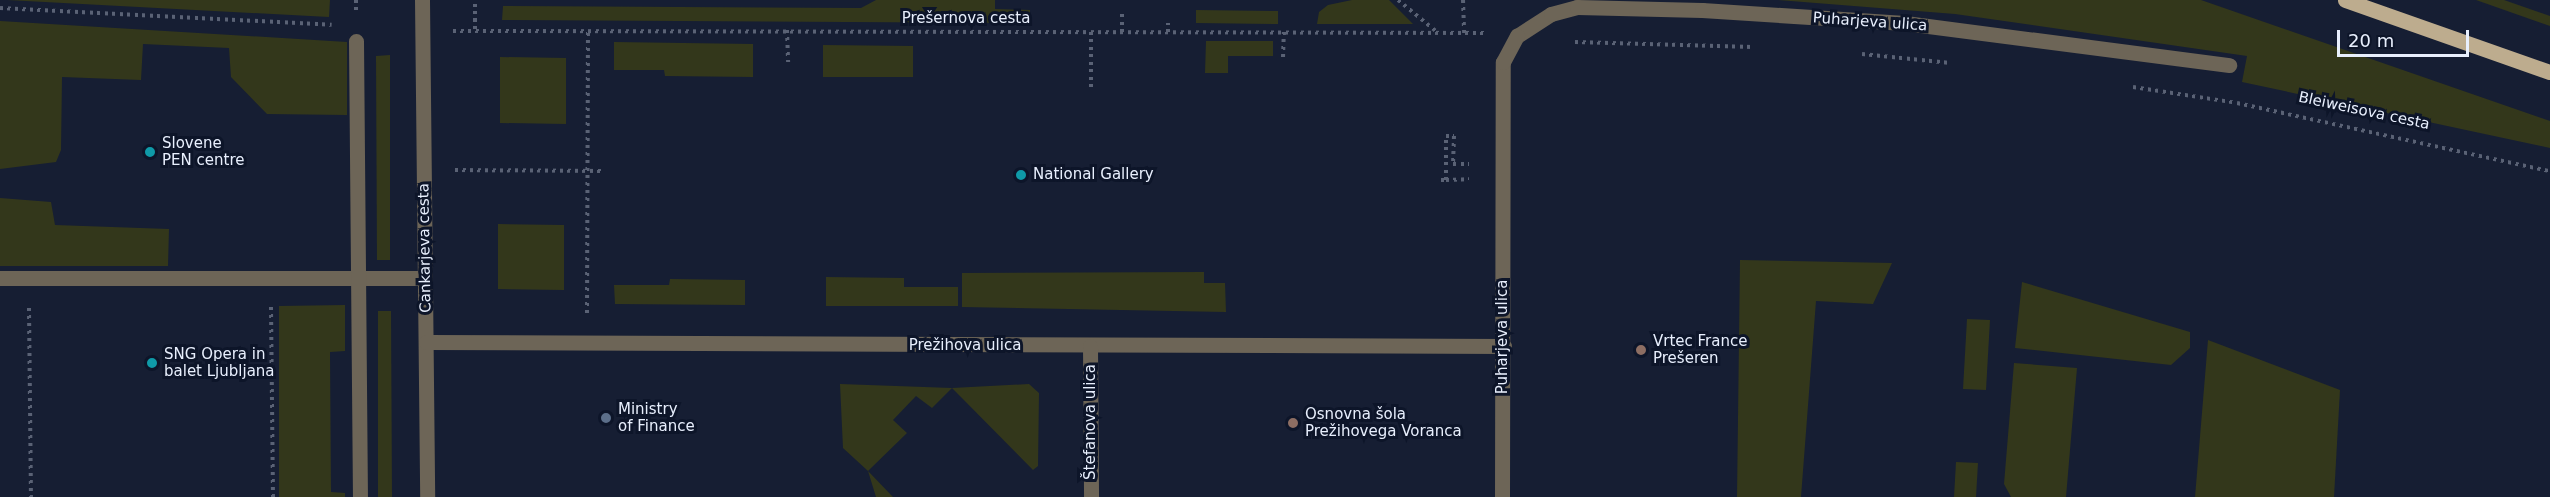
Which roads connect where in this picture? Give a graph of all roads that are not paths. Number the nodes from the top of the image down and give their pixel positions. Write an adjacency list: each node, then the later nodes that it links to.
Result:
1 (422, 0): 8 (street, Cankarjeva cesta)
2 (2345, 0): 5 (main road)
3 (356, 41): 7 (street)
4 (2229, 65): 11 (street, Puharjeva ulica)
5 (2550, 72)
6 (0, 278): 7 (street)
7 (358, 278): 8 (street); 12 (street)
8 (425, 278): 9 (street, Cankarjeva cesta)
9 (426, 342): 10 (street, Prežihova ulica); 13 (street, Cankarjeva cesta)
10 (1090, 346): 11 (street, Prežihova ulica); 14 (street, Štefanova ulica)
11 (1504, 346): 15 (street, Puharjeva ulica)
12 (360, 497)
13 (427, 497)
14 (1091, 497)
15 (1502, 497)

